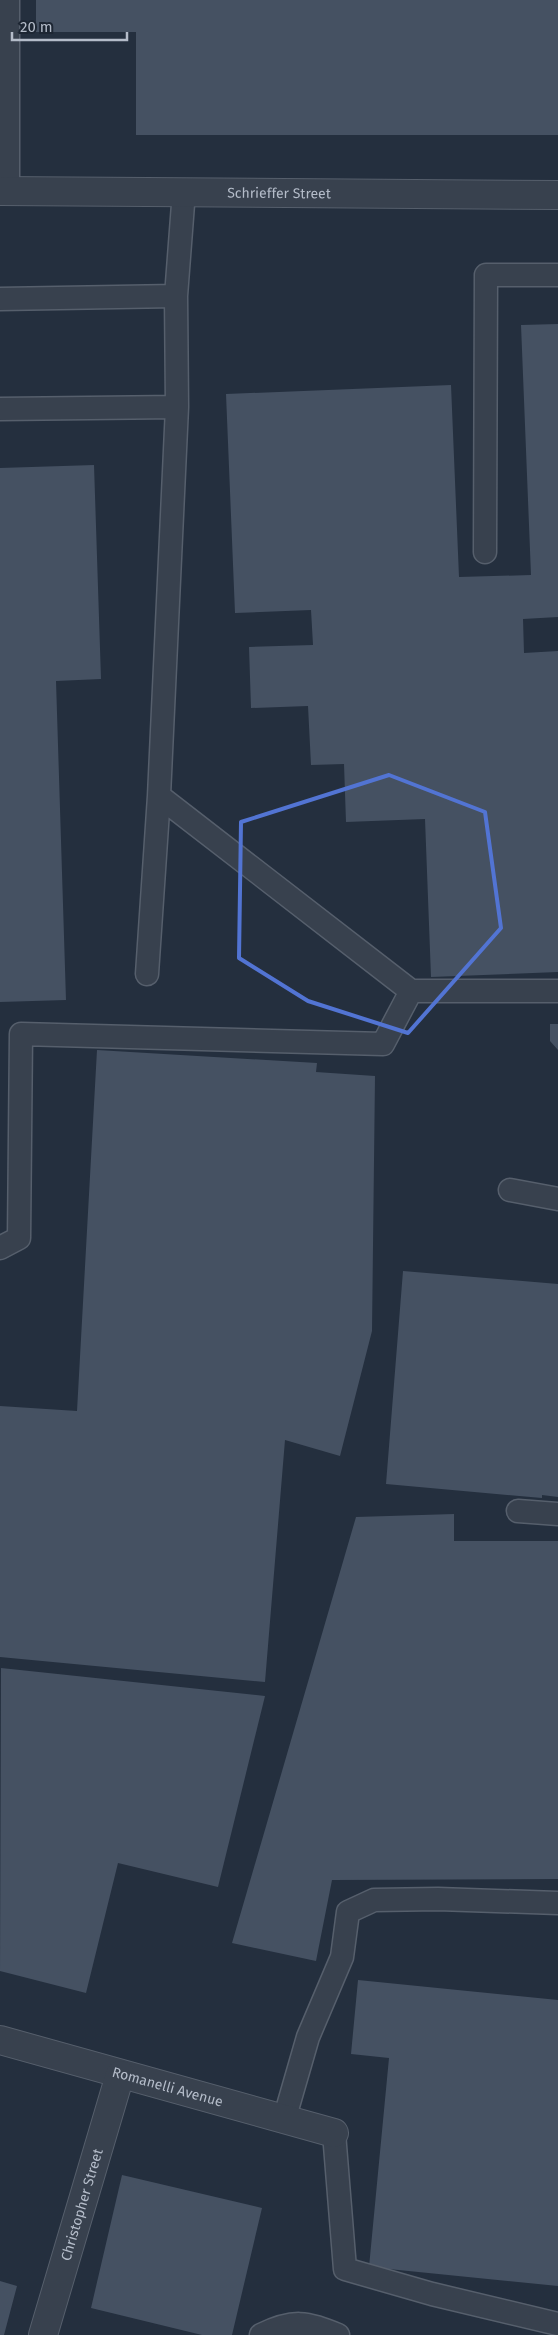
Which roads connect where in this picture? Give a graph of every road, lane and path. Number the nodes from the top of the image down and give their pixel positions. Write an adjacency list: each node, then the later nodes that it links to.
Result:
1 (8, 0): 3 (lane)
2 (184, 191): 3 (street, Schrieffer Street); 4 (street, Schrieffer Street); 6 (lane)
3 (4, 192)
4 (558, 195)
5 (558, 275): 10 (lane)
6 (176, 296): 7 (lane); 8 (lane)
7 (0, 299)
8 (177, 407): 9 (lane); 11 (lane)
9 (0, 409)
10 (485, 552)
11 (159, 796): 12 (lane); 13 (lane)
12 (147, 974)
13 (412, 991): 14 (lane); 17 (lane)
14 (558, 992)
15 (510, 1190): 16 (lane)
16 (558, 1199)
17 (0, 1248)
18 (518, 1511): 19 (lane)
19 (558, 1514)
20 (558, 1903): 23 (lane)
21 (0, 2040): 22 (street, Romanelli Avenue)
22 (120, 2075): 23 (street, Romanelli Avenue); 26 (street, Christopher Street)
23 (284, 2120): 24 (street, Romanelli Avenue)
24 (334, 2133): 25 (lane)
25 (558, 2324)
26 (43, 2335)
27 (261, 2335): 28 (lane)
28 (338, 2335)

